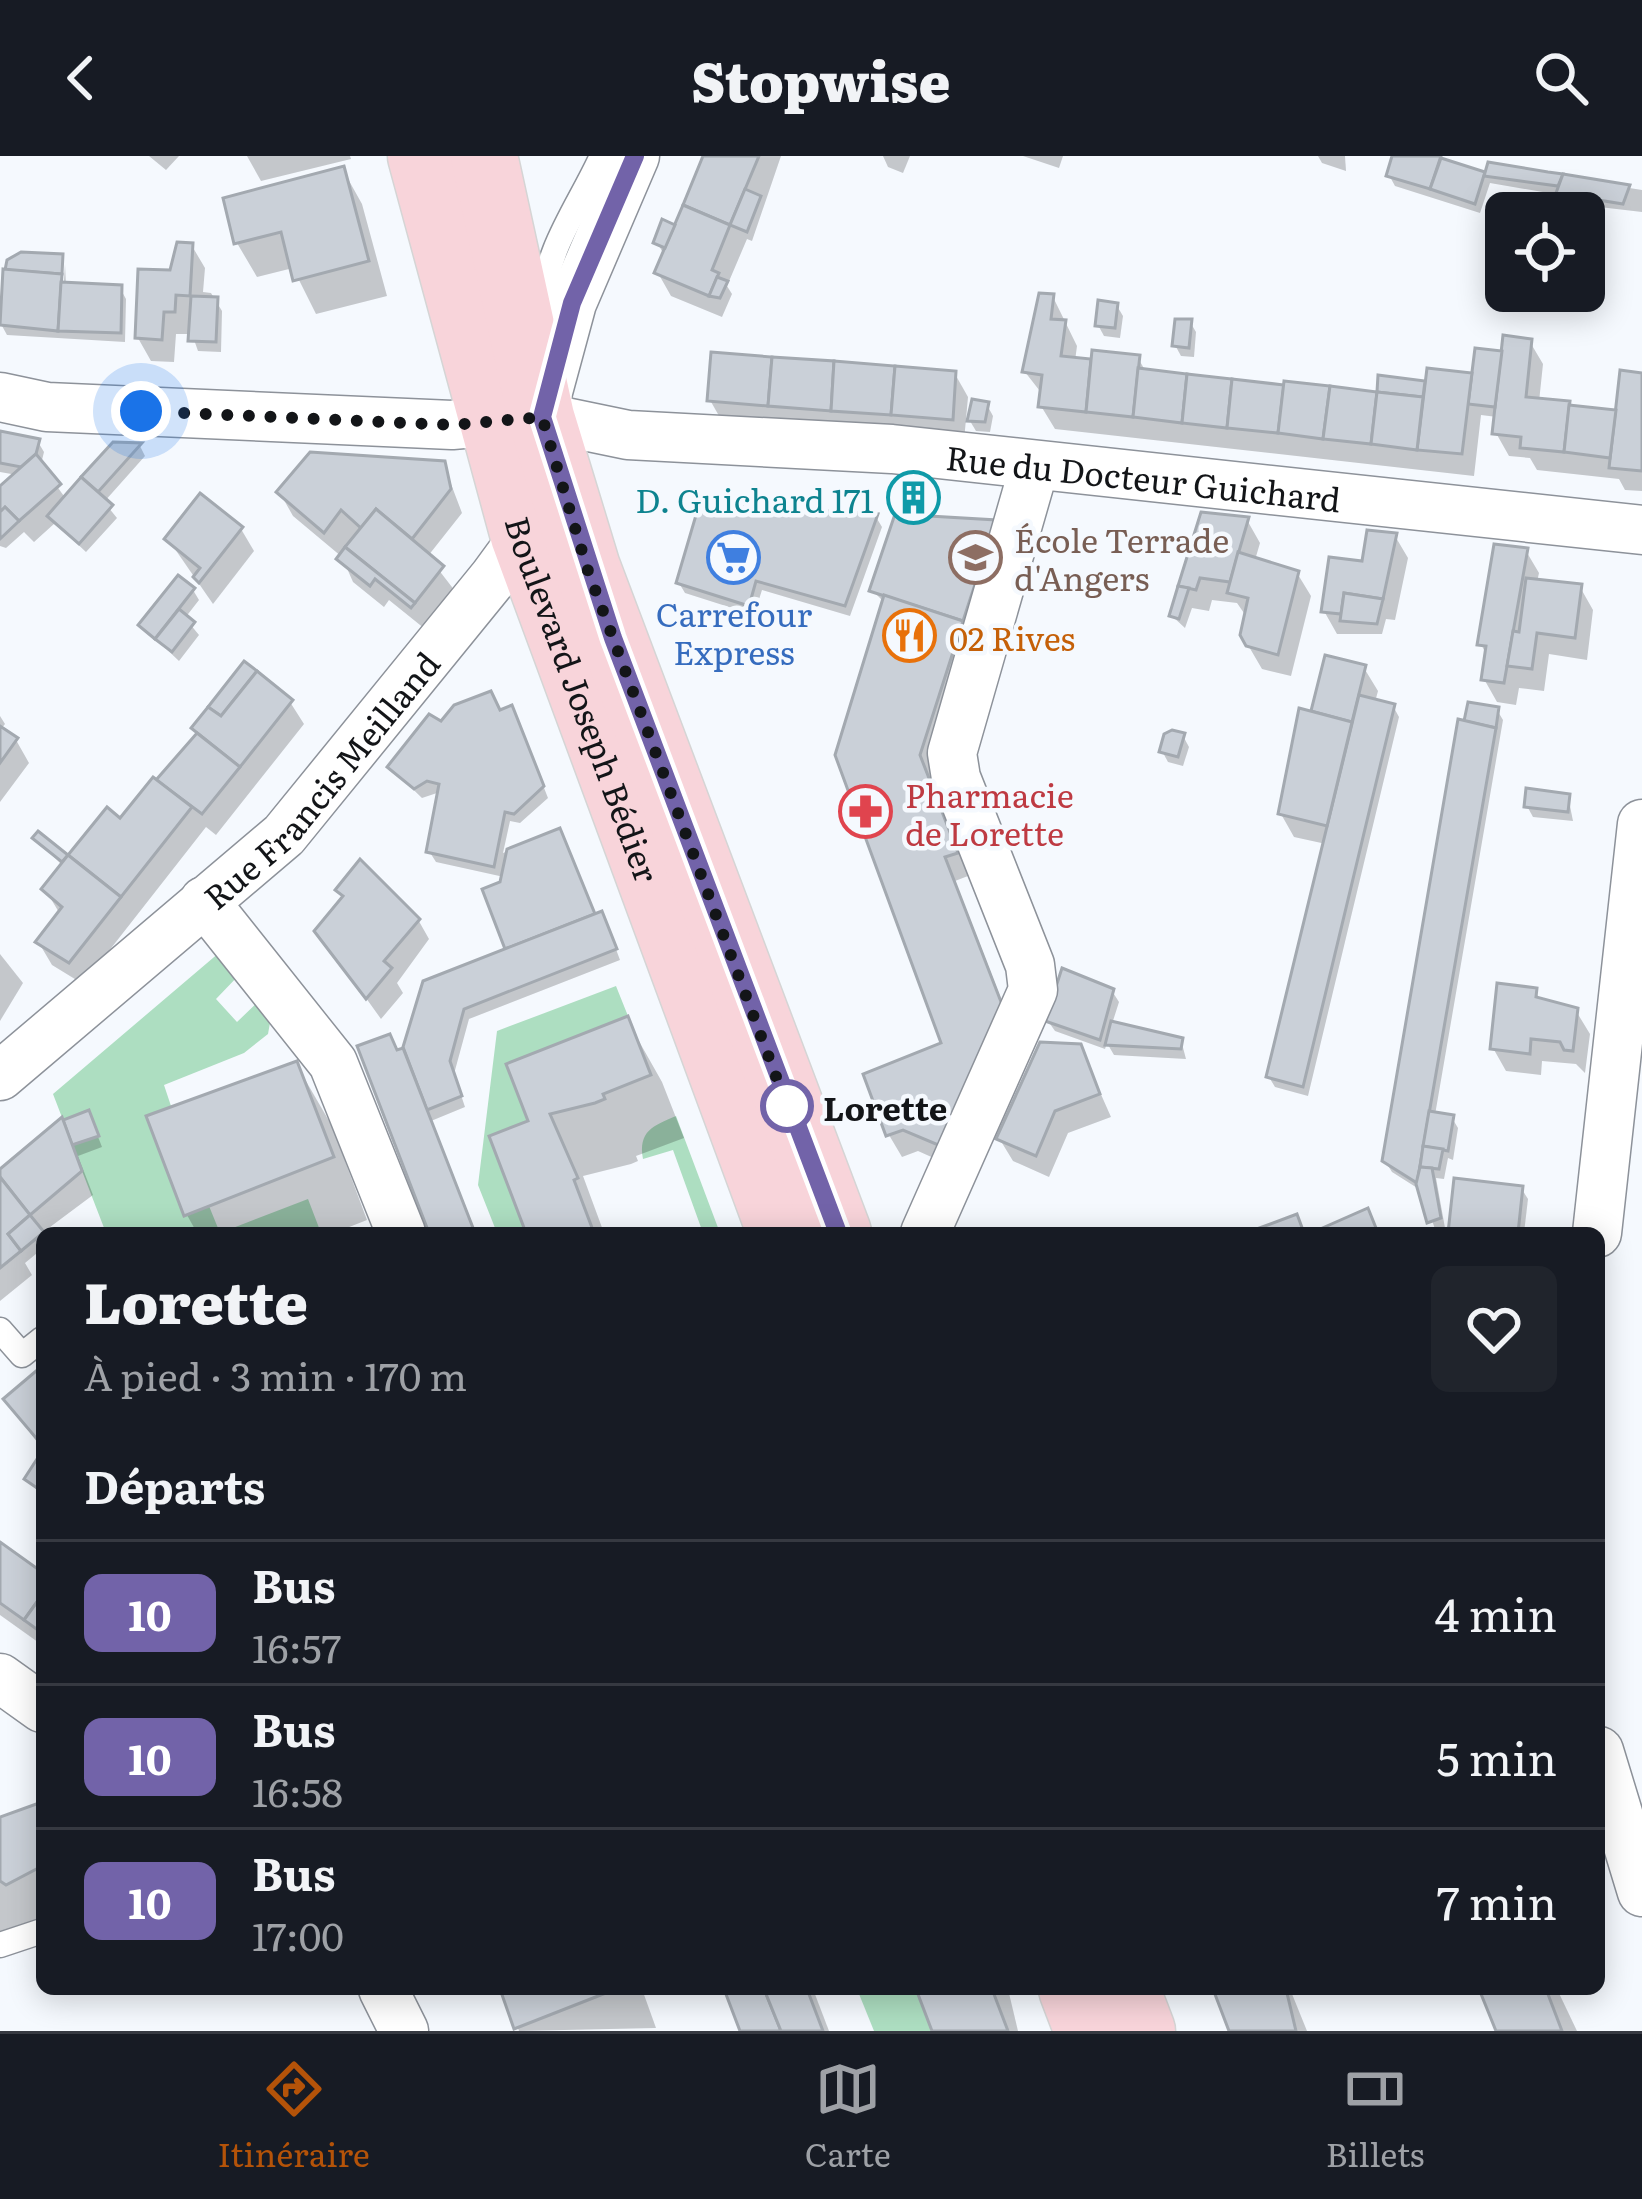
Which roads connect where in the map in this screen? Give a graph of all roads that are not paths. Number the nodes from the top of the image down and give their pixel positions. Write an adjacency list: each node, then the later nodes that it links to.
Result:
1 (421, 156): 6 (main road, Boulevard Joseph Bédier)
2 (484, 156): 6 (main road, Boulevard Joseph Bédier)
3 (602, 156): 6 (lane)
4 (635, 156): 6 (street)
5 (0, 397): 6 (street, Rue du Docteur Guichard)
6 (517, 418): 7 (street, Rue du Docteur Guichard); 9 (main road, Boulevard Joseph Bédier); 16 (main road, Boulevard Joseph Bédier)
7 (1034, 468): 8 (street, Rue du Docteur Guichard); 17 (street)
8 (1642, 530)
9 (524, 536): 11 (street, Rue Francis Meilland); 15 (main road, Boulevard Joseph Bédier)
10 (1642, 824): 12 (street)
11 (204, 902): 13 (street, Rue Francis Meilland); 14 (street)
12 (1636, 933): 18 (street)
13 (0, 1076)
14 (399, 1227)
15 (780, 1227)
16 (836, 1227)
17 (928, 1227)
18 (1598, 1227)
19 (0, 1330): 20 (lane)
20 (36, 1344)
21 (0, 1678): 22 (street)
22 (36, 1704)
23 (1605, 1770): 24 (street)
24 (1642, 1892)
25 (36, 1933): 26 (lane)
26 (0, 1945)
27 (386, 1995): 30 (street)
28 (1074, 1995): 31 (main road)
29 (1128, 1995): 32 (main road)
30 (404, 2031)
31 (1088, 2031)
32 (1142, 2031)

